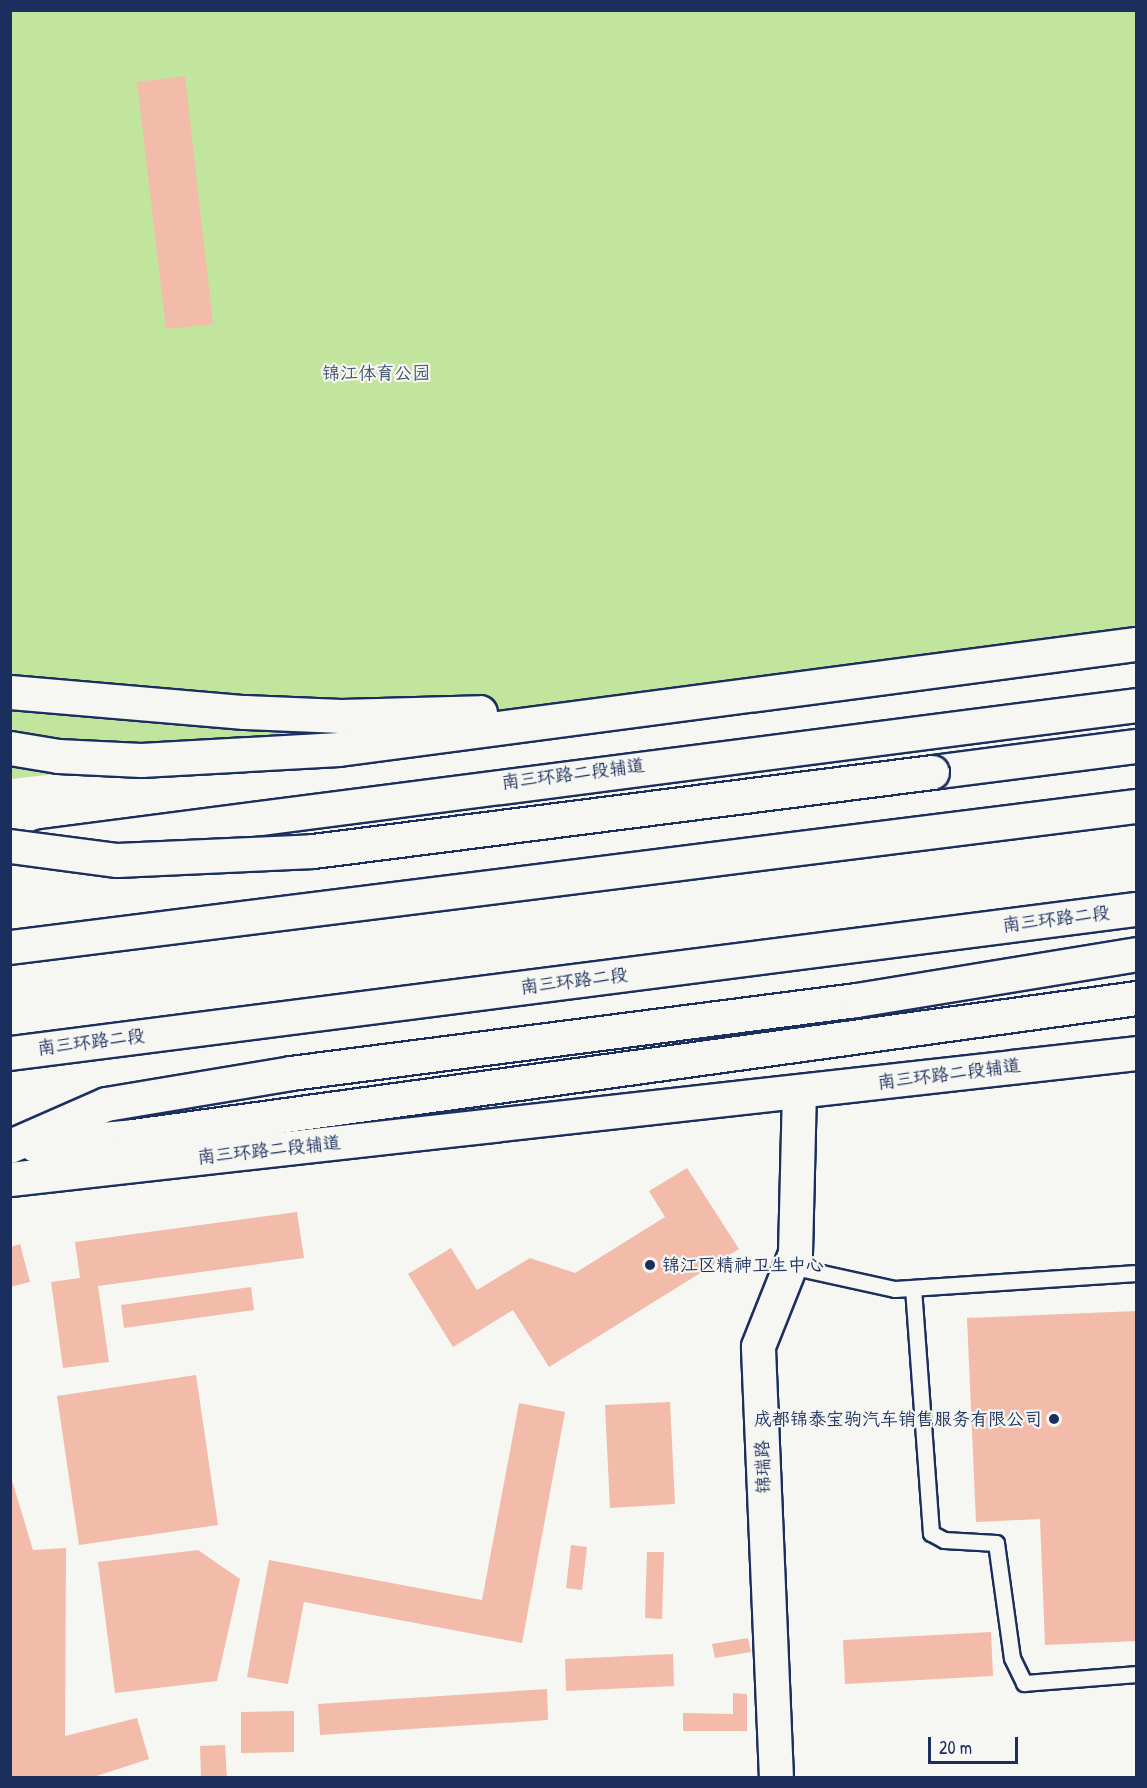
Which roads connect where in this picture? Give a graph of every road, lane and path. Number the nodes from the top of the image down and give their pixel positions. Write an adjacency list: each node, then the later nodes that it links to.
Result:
1 (1137, 644): 4 (main road)
2 (10, 692): 4 (main road)
3 (1137, 705): 8 (main road, 南三环路二段辅道)
4 (658, 707): 5 (main road)
5 (10, 747)
6 (1137, 747): 8 (main road, bridge)
7 (1137, 806): 10 (main road)
8 (10, 848)
9 (1137, 909): 13 (main road, 南三环路二段)
10 (10, 947)
11 (1137, 954): 16 (main road)
12 (1137, 998): 16 (main road)
13 (10, 1053)
14 (1137, 1053): 15 (main road, 南三环路二段辅道)
15 (799, 1092): 17 (main road, 南三环路二段辅道); 18 (main road, 锦瑞路)
16 (10, 1146)
17 (10, 1179)
18 (790, 1266): 20 (lane); 22 (main road, 锦瑞路)
19 (1137, 1273): 20 (lane)
20 (914, 1288): 21 (lane)
21 (1137, 1674)
22 (776, 1778)

